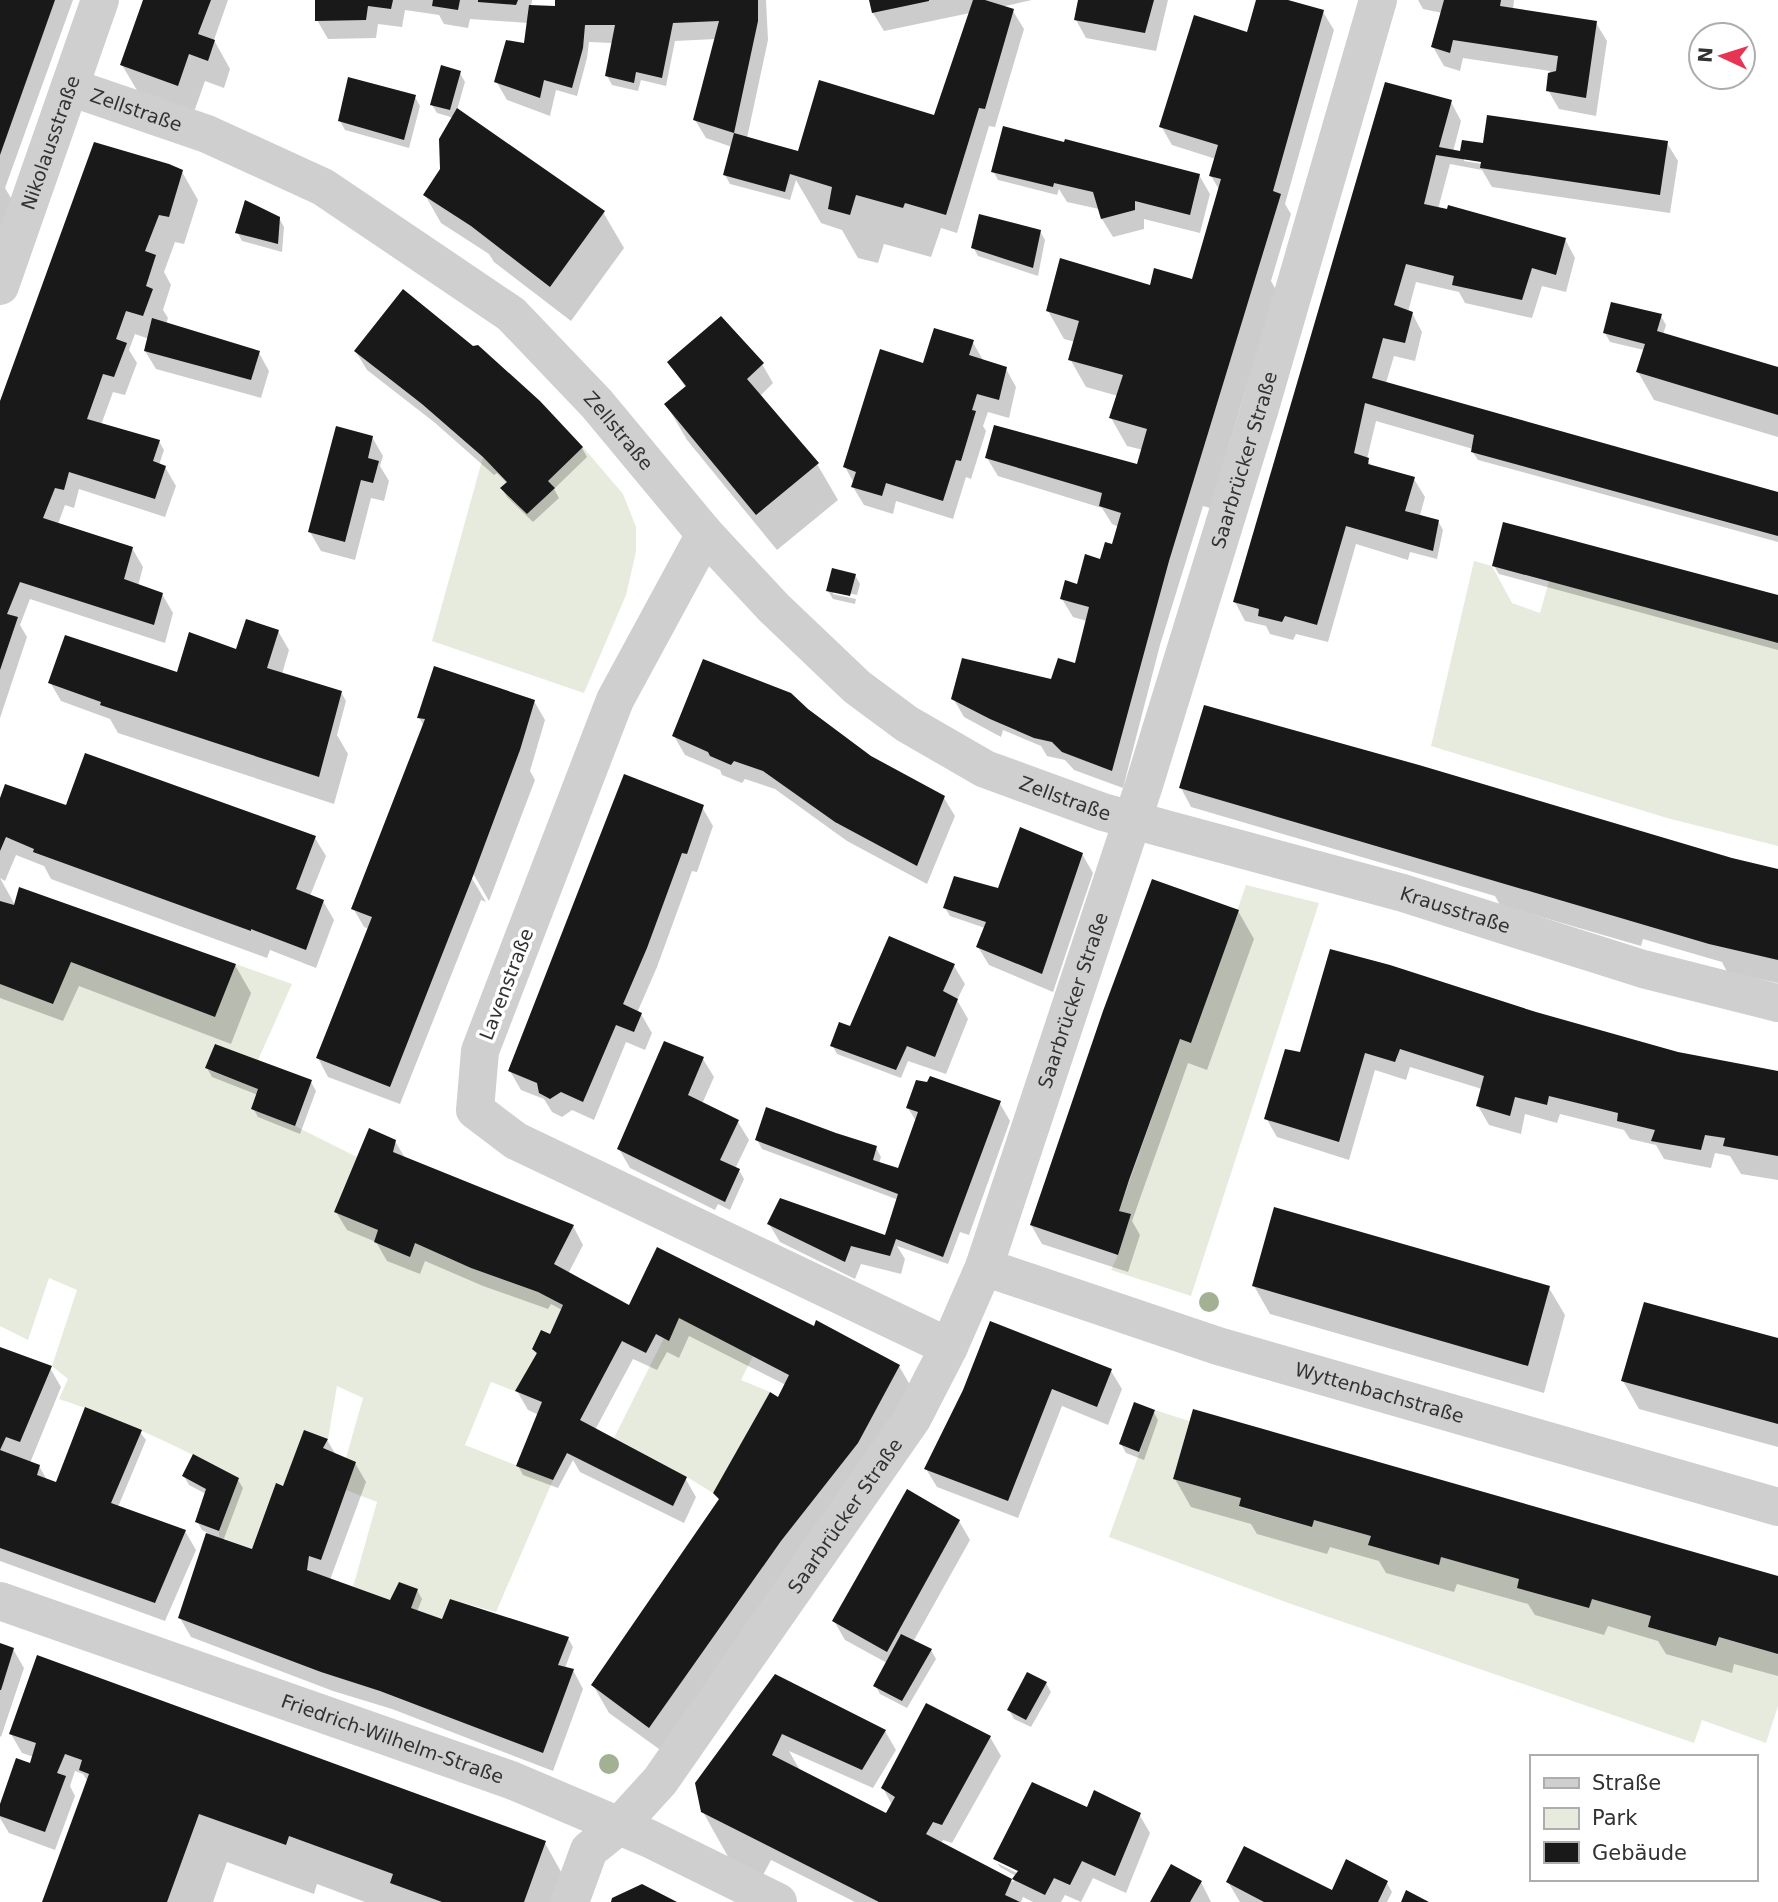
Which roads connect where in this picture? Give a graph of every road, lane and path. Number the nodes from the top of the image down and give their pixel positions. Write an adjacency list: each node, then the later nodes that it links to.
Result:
1 (100, 0): 3 (street, Nikolausstraße)
2 (1378, 0): 6 (street, Saarbrücker Straße)
3 (70, 87): 4 (street, Nikolausstraße); 5 (street, Zellstraße)
4 (0, 286)
5 (705, 534): 6 (street, Zellstraße); 9 (street, Lavenstraße)
6 (1133, 819): 7 (street, Krausstraße); 8 (street, Saarbrücker Straße)
7 (1778, 1003)
8 (984, 1267): 9 (street, Saarbrücker Straße); 10 (street, Wyttenbachstraße)
9 (949, 1347): 12 (street, Saarbrücker Straße)
10 (1778, 1507)
11 (0, 1601): 12 (street, Friedrich-Wilhelm-Straße)
12 (619, 1826): 13 (street, Saarbrücker Straße); 14 (street, Friedrich-Wilhelm-Straße)
13 (570, 1902)
14 (778, 1902)

